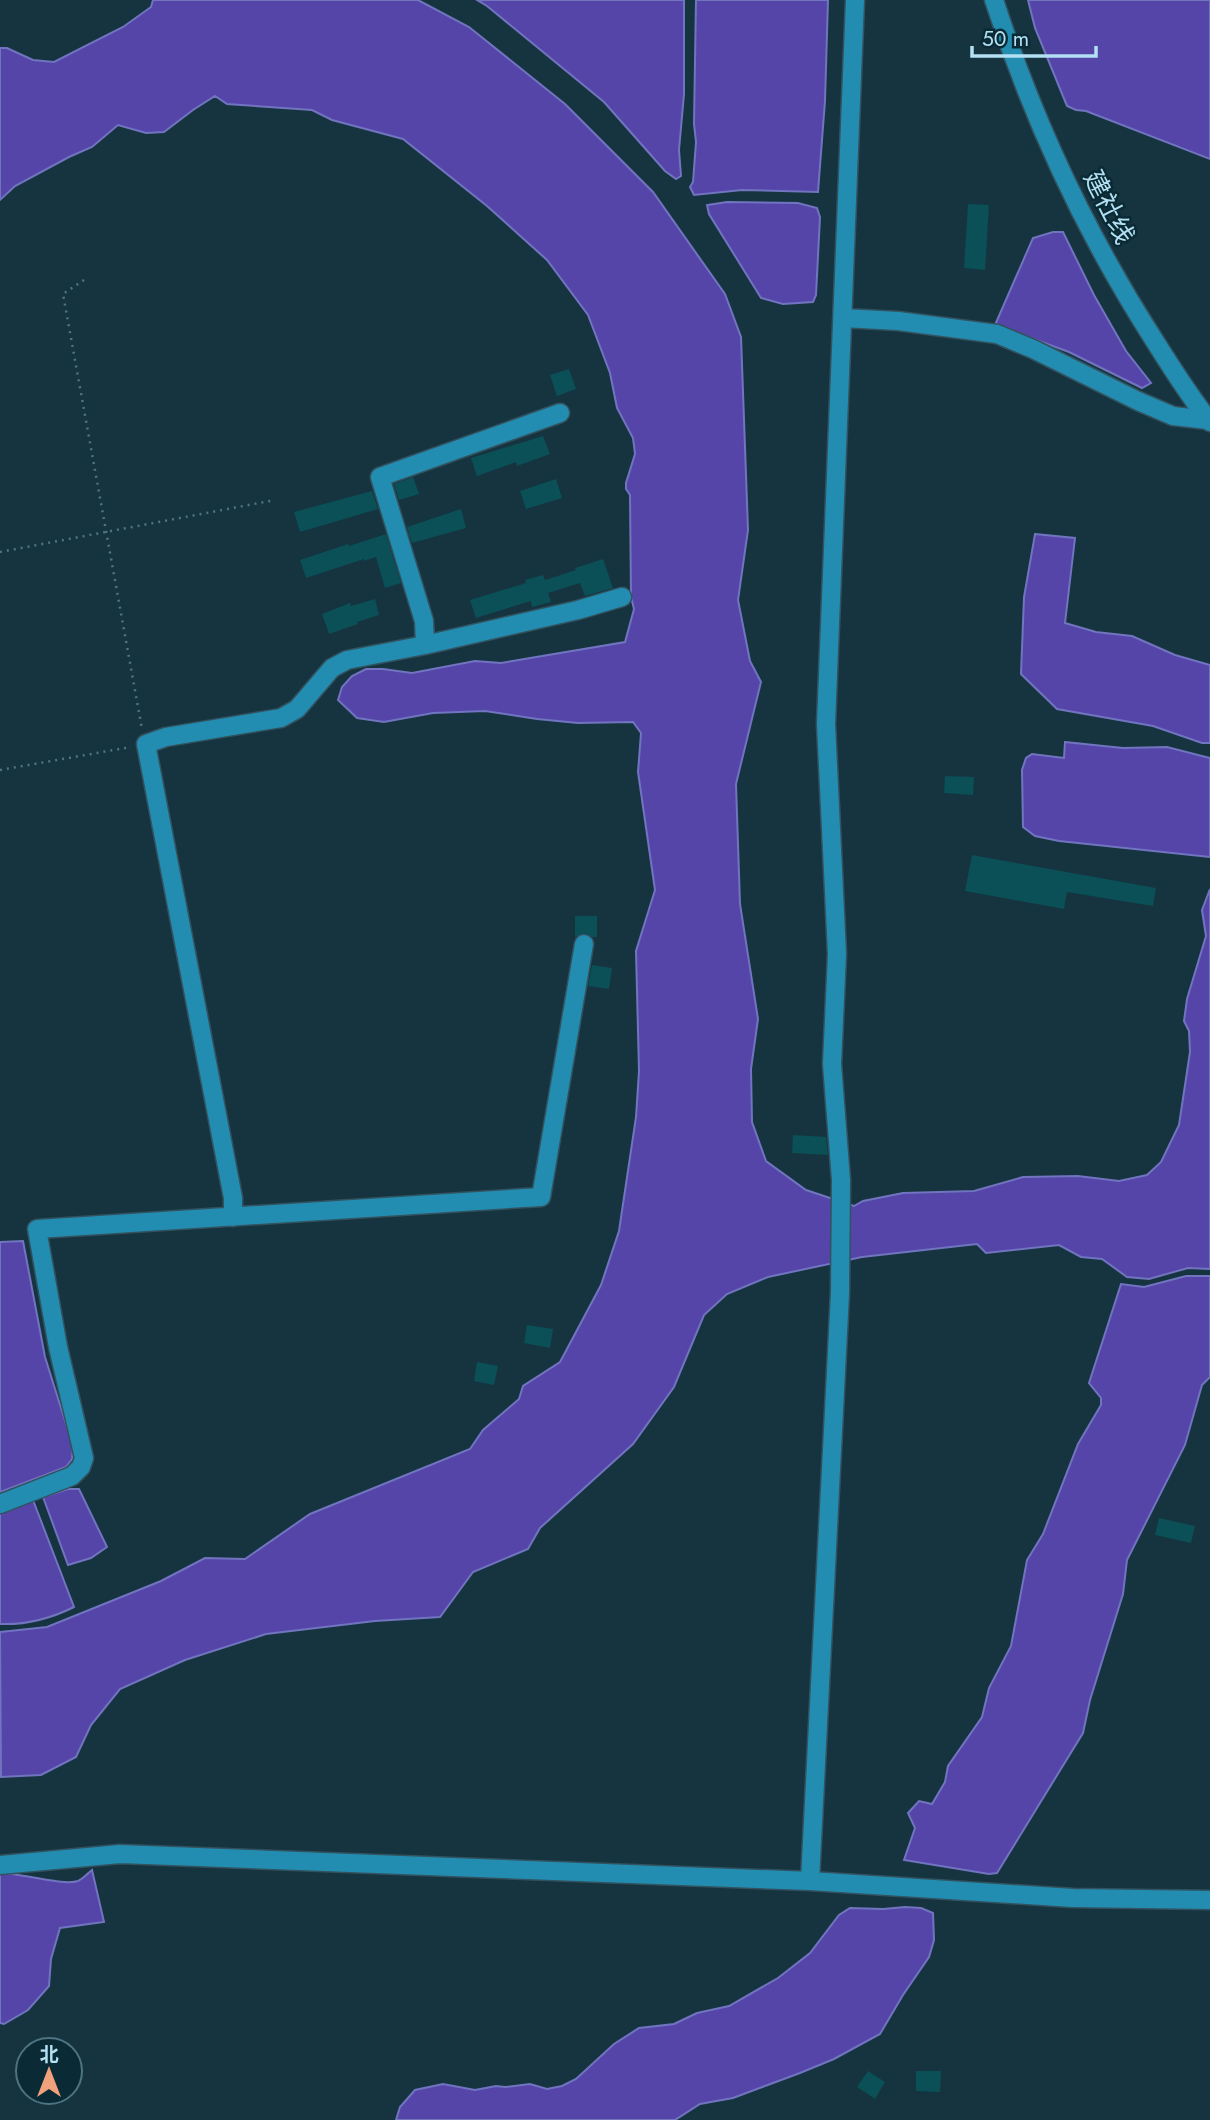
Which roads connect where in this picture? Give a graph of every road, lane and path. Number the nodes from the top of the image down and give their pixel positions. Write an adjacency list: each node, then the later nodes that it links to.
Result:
1 (855, 0): 4 (street)
2 (994, 0): 6 (street, 建社线)
3 (84, 280): 8 (path)
4 (843, 318): 6 (street); 18 (street)
5 (560, 413): 11 (street)
6 (1209, 421)
7 (275, 500): 8 (path)
8 (107, 532): 9 (path); 12 (path)
9 (0, 552)
10 (622, 597): 11 (street)
11 (425, 645): 12 (street)
12 (146, 744): 13 (path); 15 (street)
13 (0, 770)
14 (584, 944): 15 (street)
15 (233, 1217): 16 (street)
16 (0, 1504)
17 (0, 1865): 18 (street)
18 (810, 1881): 19 (street)
19 (1210, 1900)

